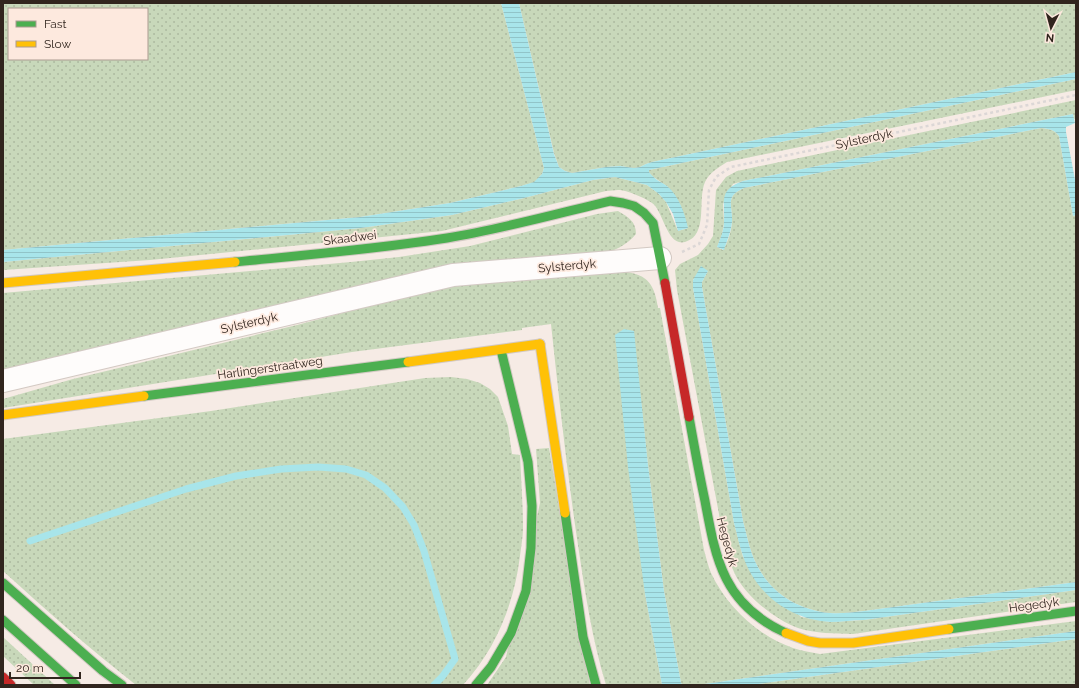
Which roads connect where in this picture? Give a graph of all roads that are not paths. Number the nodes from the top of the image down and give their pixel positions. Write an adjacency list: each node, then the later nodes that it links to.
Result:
1 (660, 258): 2 (main road, Skaadwei); 4 (street, Sylsterdyk); 7 (main road, Hegedyk)
2 (3, 283)
3 (501, 350): 5 (main road, Harlingerstraatweg); 13 (main road); 14 (main road, Harlingerstraatweg)
4 (3, 381)
5 (3, 416)
6 (3, 583): 12 (main road)
7 (1076, 611)
8 (3, 620): 11 (main road)
9 (3, 677): 10 (main road)
10 (12, 685)
11 (76, 685)
12 (122, 685)
13 (476, 685)
14 (596, 685)

